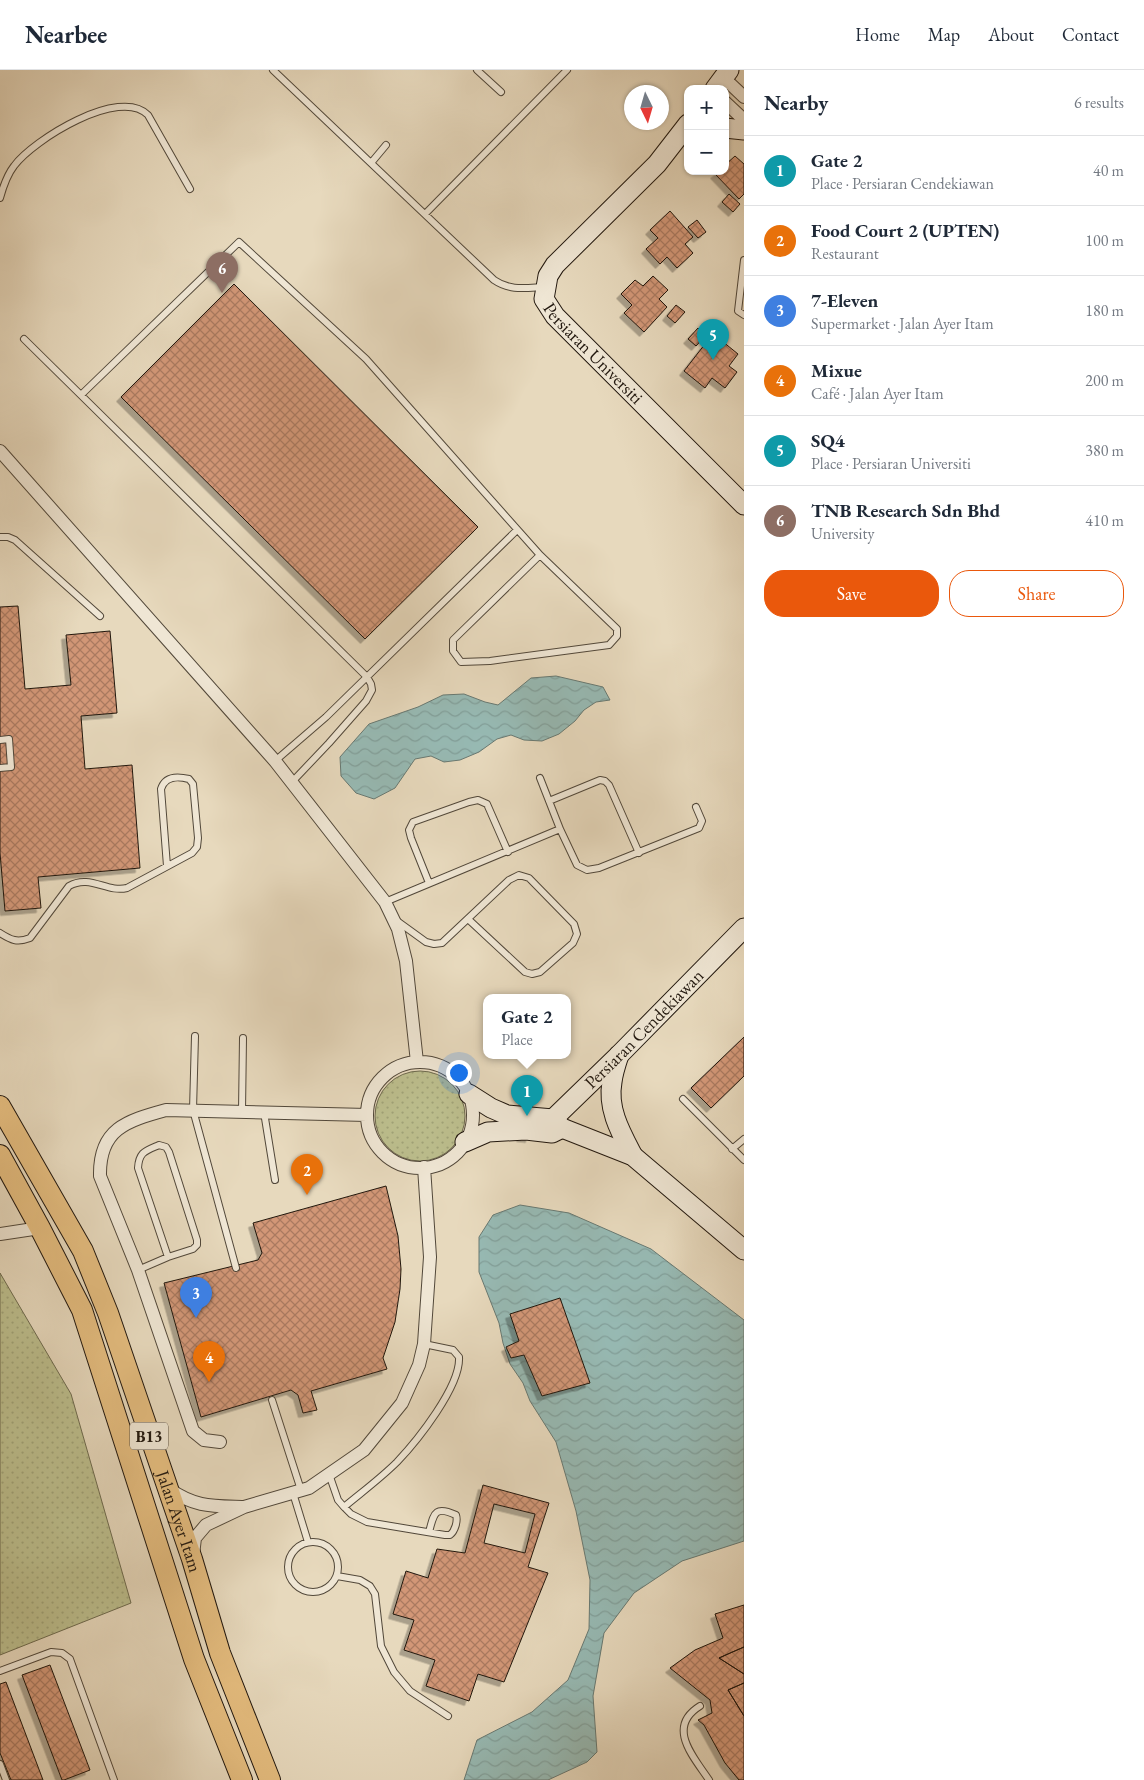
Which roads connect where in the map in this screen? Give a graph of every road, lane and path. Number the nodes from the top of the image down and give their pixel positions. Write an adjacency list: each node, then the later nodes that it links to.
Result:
1 (274, 70): 13 (lane)
2 (477, 70): 5 (lane)
3 (567, 70): 16 (lane)
4 (723, 79): 6 (street)
5 (501, 92)
6 (744, 97)
7 (729, 106): 8 (street)
8 (744, 120)
9 (729, 128): 10 (street)
10 (744, 130)
11 (682, 138): 18 (street, Persiaran Universiti)
12 (386, 145): 13 (lane)
13 (371, 163): 16 (lane)
14 (190, 189): 15 (lane)
15 (0, 198)
16 (425, 214): 18 (lane)
17 (744, 260): 19 (lane)
18 (546, 287): 23 (street, Persiaran Universiti)
19 (744, 315)
20 (24, 338): 21 (lane)
21 (82, 394): 24 (lane); 28 (lane)
22 (0, 452): 30 (street)
23 (744, 506)
24 (517, 530): 26 (lane); 28 (lane)
25 (0, 537): 27 (lane)
26 (540, 555): 26 (lane)
27 (100, 616)
28 (367, 677): 30 (lane); 33 (lane)
29 (0, 740): 31 (lane)
30 (275, 761): 33 (street)
31 (0, 768)
32 (540, 778): 34 (lane)
33 (292, 782): 41 (street)
34 (549, 801): 36 (lane); 38 (lane)
35 (696, 807): 38 (lane)
36 (560, 829): 37 (lane); 38 (lane)
37 (508, 852): 40 (lane); 40 (lane)
38 (639, 853)
39 (167, 866): 39 (lane); 45 (lane)
40 (429, 883): 41 (lane)
41 (385, 902): 42 (street)
42 (392, 918): 43 (lane); 49 (street)
43 (468, 919): 43 (lane)
44 (744, 928): 48 (street, Persiaran Cendekiawan)
45 (0, 934)
46 (195, 1036): 53 (lane)
47 (243, 1038): 54 (lane)
48 (619, 1055): 57 (street, Persiaran Cendekiawan); 61 (street)
49 (417, 1062): 50 (street); 56 (street)
50 (469, 1094): 57 (street); 59 (street)
51 (683, 1099): 60 (lane)
52 (0, 1106): 76 (main road, Jalan Ayer Itam / B13)
53 (193, 1110): 54 (street); 70 (lane); 71 (street)
54 (242, 1112): 55 (street)
55 (264, 1112): 56 (street); 65 (lane)
56 (367, 1115): 64 (street)
57 (556, 1127): 59 (street); 61 (street)
58 (744, 1139): 60 (lane)
59 (465, 1142): 64 (street)
60 (732, 1149): 63 (lane)
61 (633, 1156): 68 (street)
62 (1, 1157): 66 (main road, Jalan Ayer Itam / B13)
63 (744, 1160)
64 (424, 1167): 72 (street)
65 (275, 1180)
66 (40, 1228): 67 (street); 90 (main road, Jalan Ayer Itam / B13)
67 (0, 1234)
68 (744, 1250)
69 (168, 1257): 69 (lane); 71 (lane)
70 (236, 1268)
71 (138, 1270): 74 (street)
72 (424, 1344): 75 (street); 79 (lane)
73 (272, 1400): 77 (lane)
74 (220, 1442)
75 (329, 1474): 77 (street); 79 (lane)
76 (166, 1487): 78 (street); 82 (main road, Jalan Ayer Itam / B13)
77 (297, 1492): 78 (street); 81 (lane)
78 (244, 1507): 82 (street)
79 (344, 1507): 80 (lane)
80 (429, 1532): 80 (lane)
81 (308, 1542): 83 (lane); 83 (lane)
82 (192, 1560): 91 (main road, Jalan Ayer Itam / B13)
83 (337, 1576): 86 (lane)
84 (0, 1671): 89 (lane)
85 (700, 1706): 92 (lane)
86 (448, 1716)
87 (0, 1764): 88 (lane)
88 (6, 1780)
89 (114, 1780)
90 (242, 1780)
91 (270, 1780)
92 (709, 1780)

